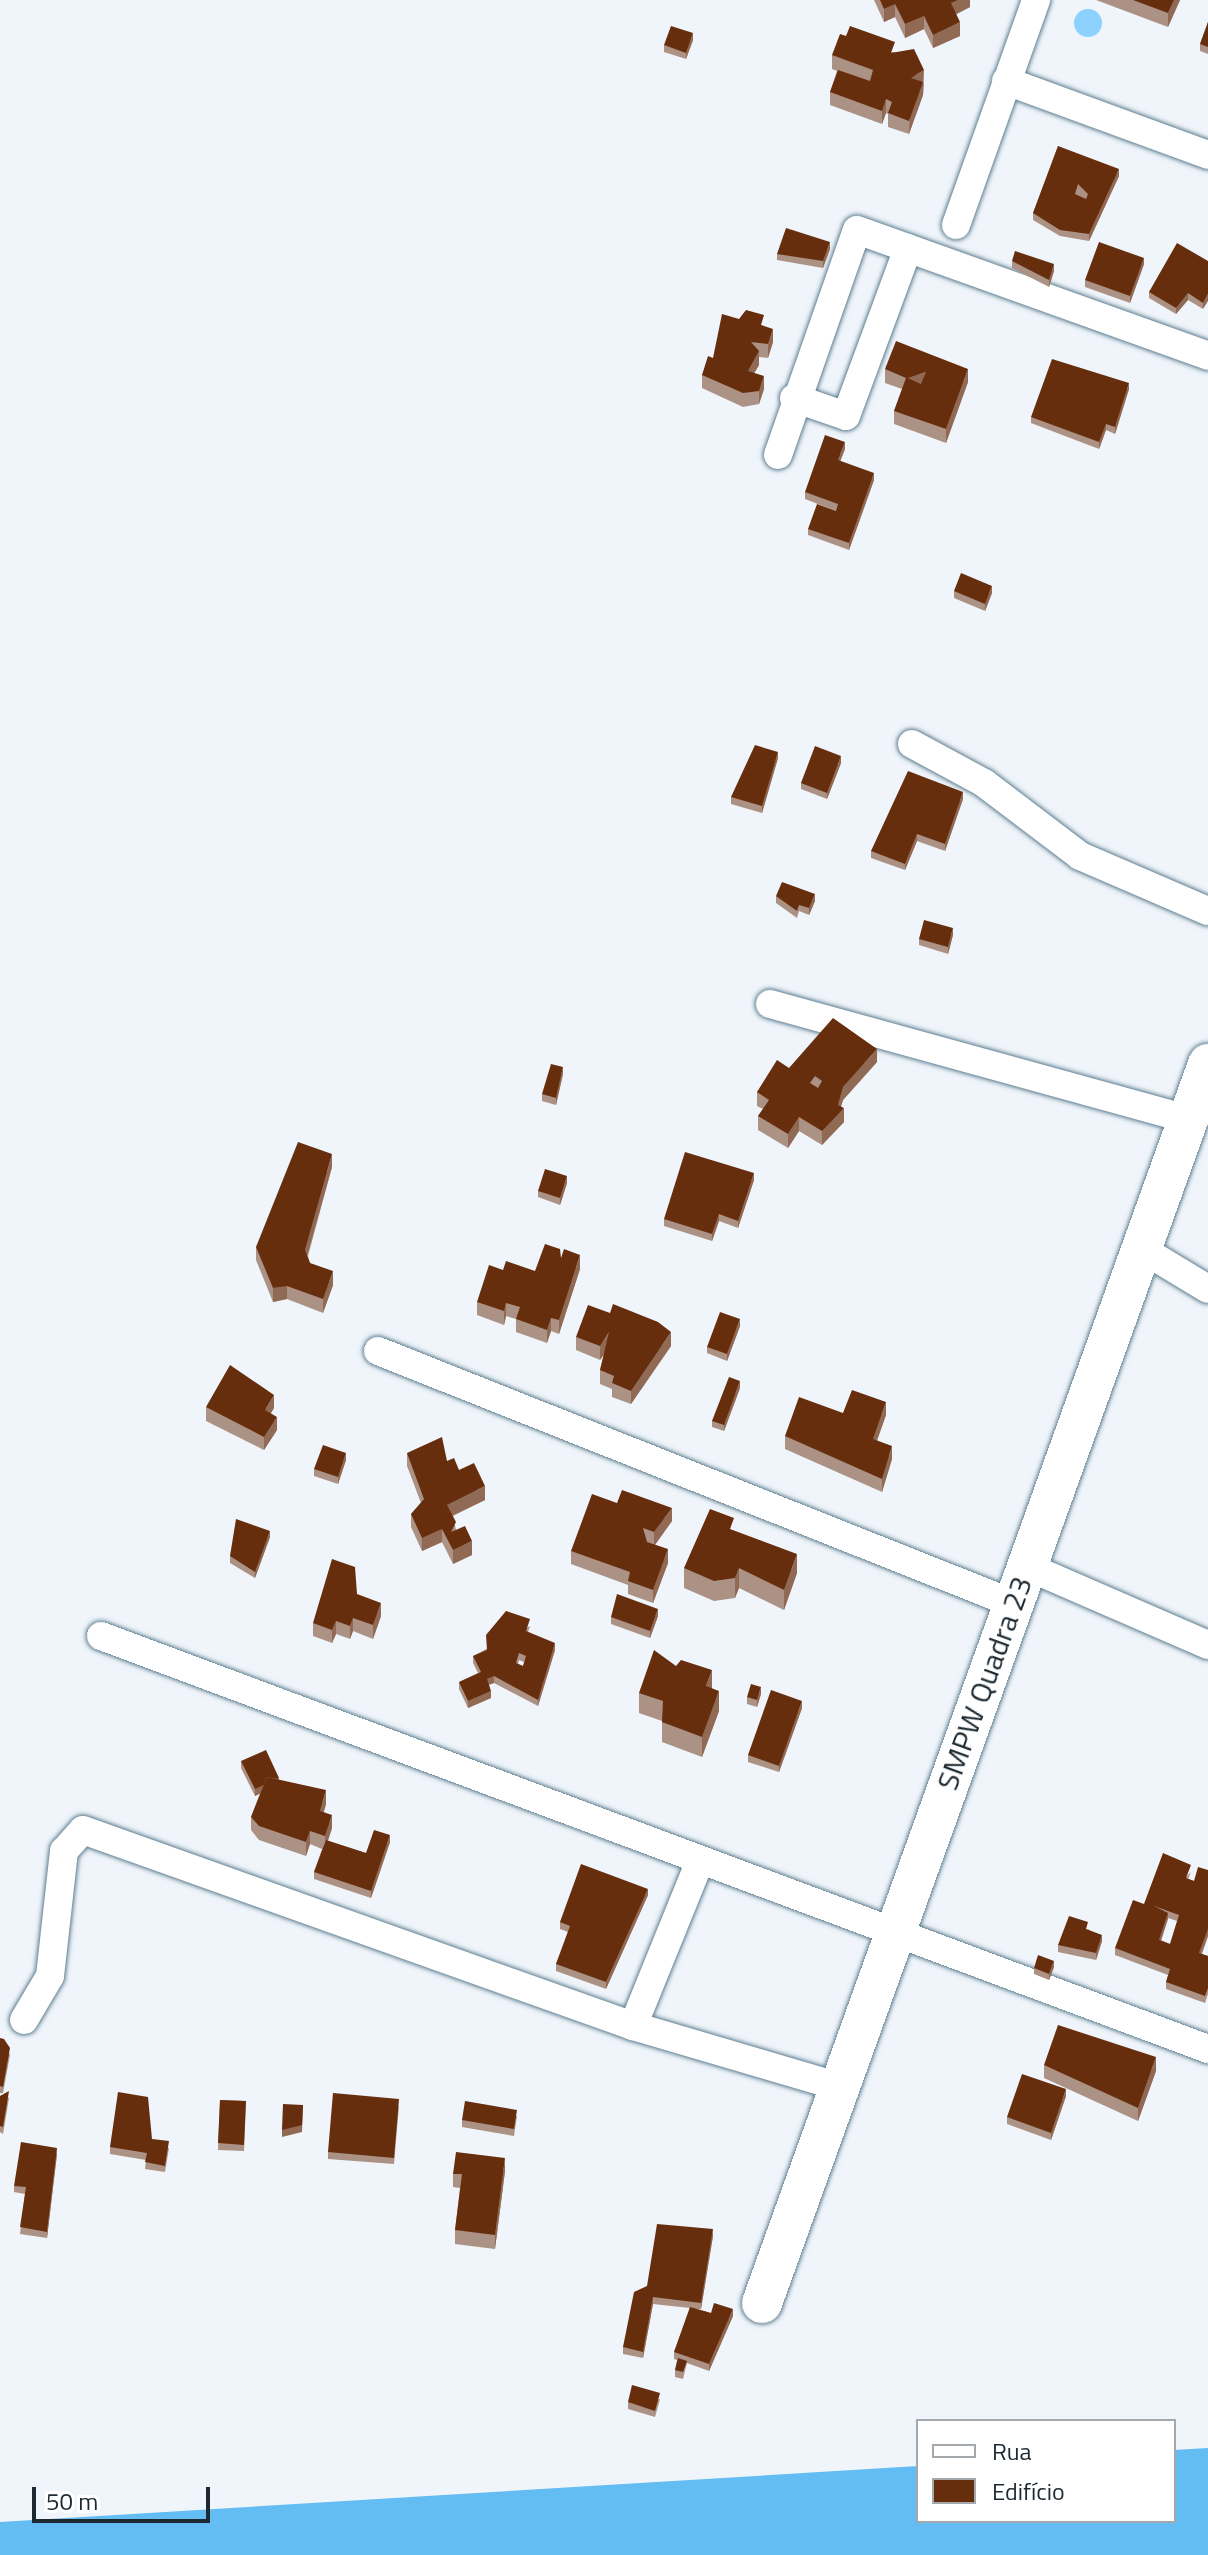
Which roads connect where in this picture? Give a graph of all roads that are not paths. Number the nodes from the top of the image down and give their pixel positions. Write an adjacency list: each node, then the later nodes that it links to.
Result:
1 (1036, 0): 2 (street)
2 (1006, 81): 3 (street); 4 (street)
3 (1208, 155)
4 (956, 225)
5 (908, 248): 6 (street); 7 (street); 7 (street)
6 (1208, 356)
7 (794, 398): 8 (street)
8 (778, 455)
9 (912, 744): 10 (street)
10 (1208, 911)
11 (770, 1004): 13 (street)
12 (1208, 1064): 13 (street, SMPW Quadra 23)
13 (1188, 1119): 14 (street, SMPW Quadra 23)
14 (1140, 1248): 15 (street); 17 (street, SMPW Quadra 23)
15 (1208, 1289)
16 (378, 1351): 18 (street)
17 (1026, 1566): 18 (street, SMPW Quadra 23); 20 (street)
18 (1012, 1603): 22 (street, SMPW Quadra 23)
19 (101, 1636): 21 (street)
20 (1208, 1645)
21 (700, 1861): 22 (street); 24 (street)
22 (895, 1931): 25 (street); 26 (street, SMPW Quadra 23)
23 (24, 2020): 24 (street)
24 (633, 2026): 26 (street)
25 (1208, 2049)
26 (840, 2087): 27 (street, SMPW Quadra 23)
27 (762, 2303)

